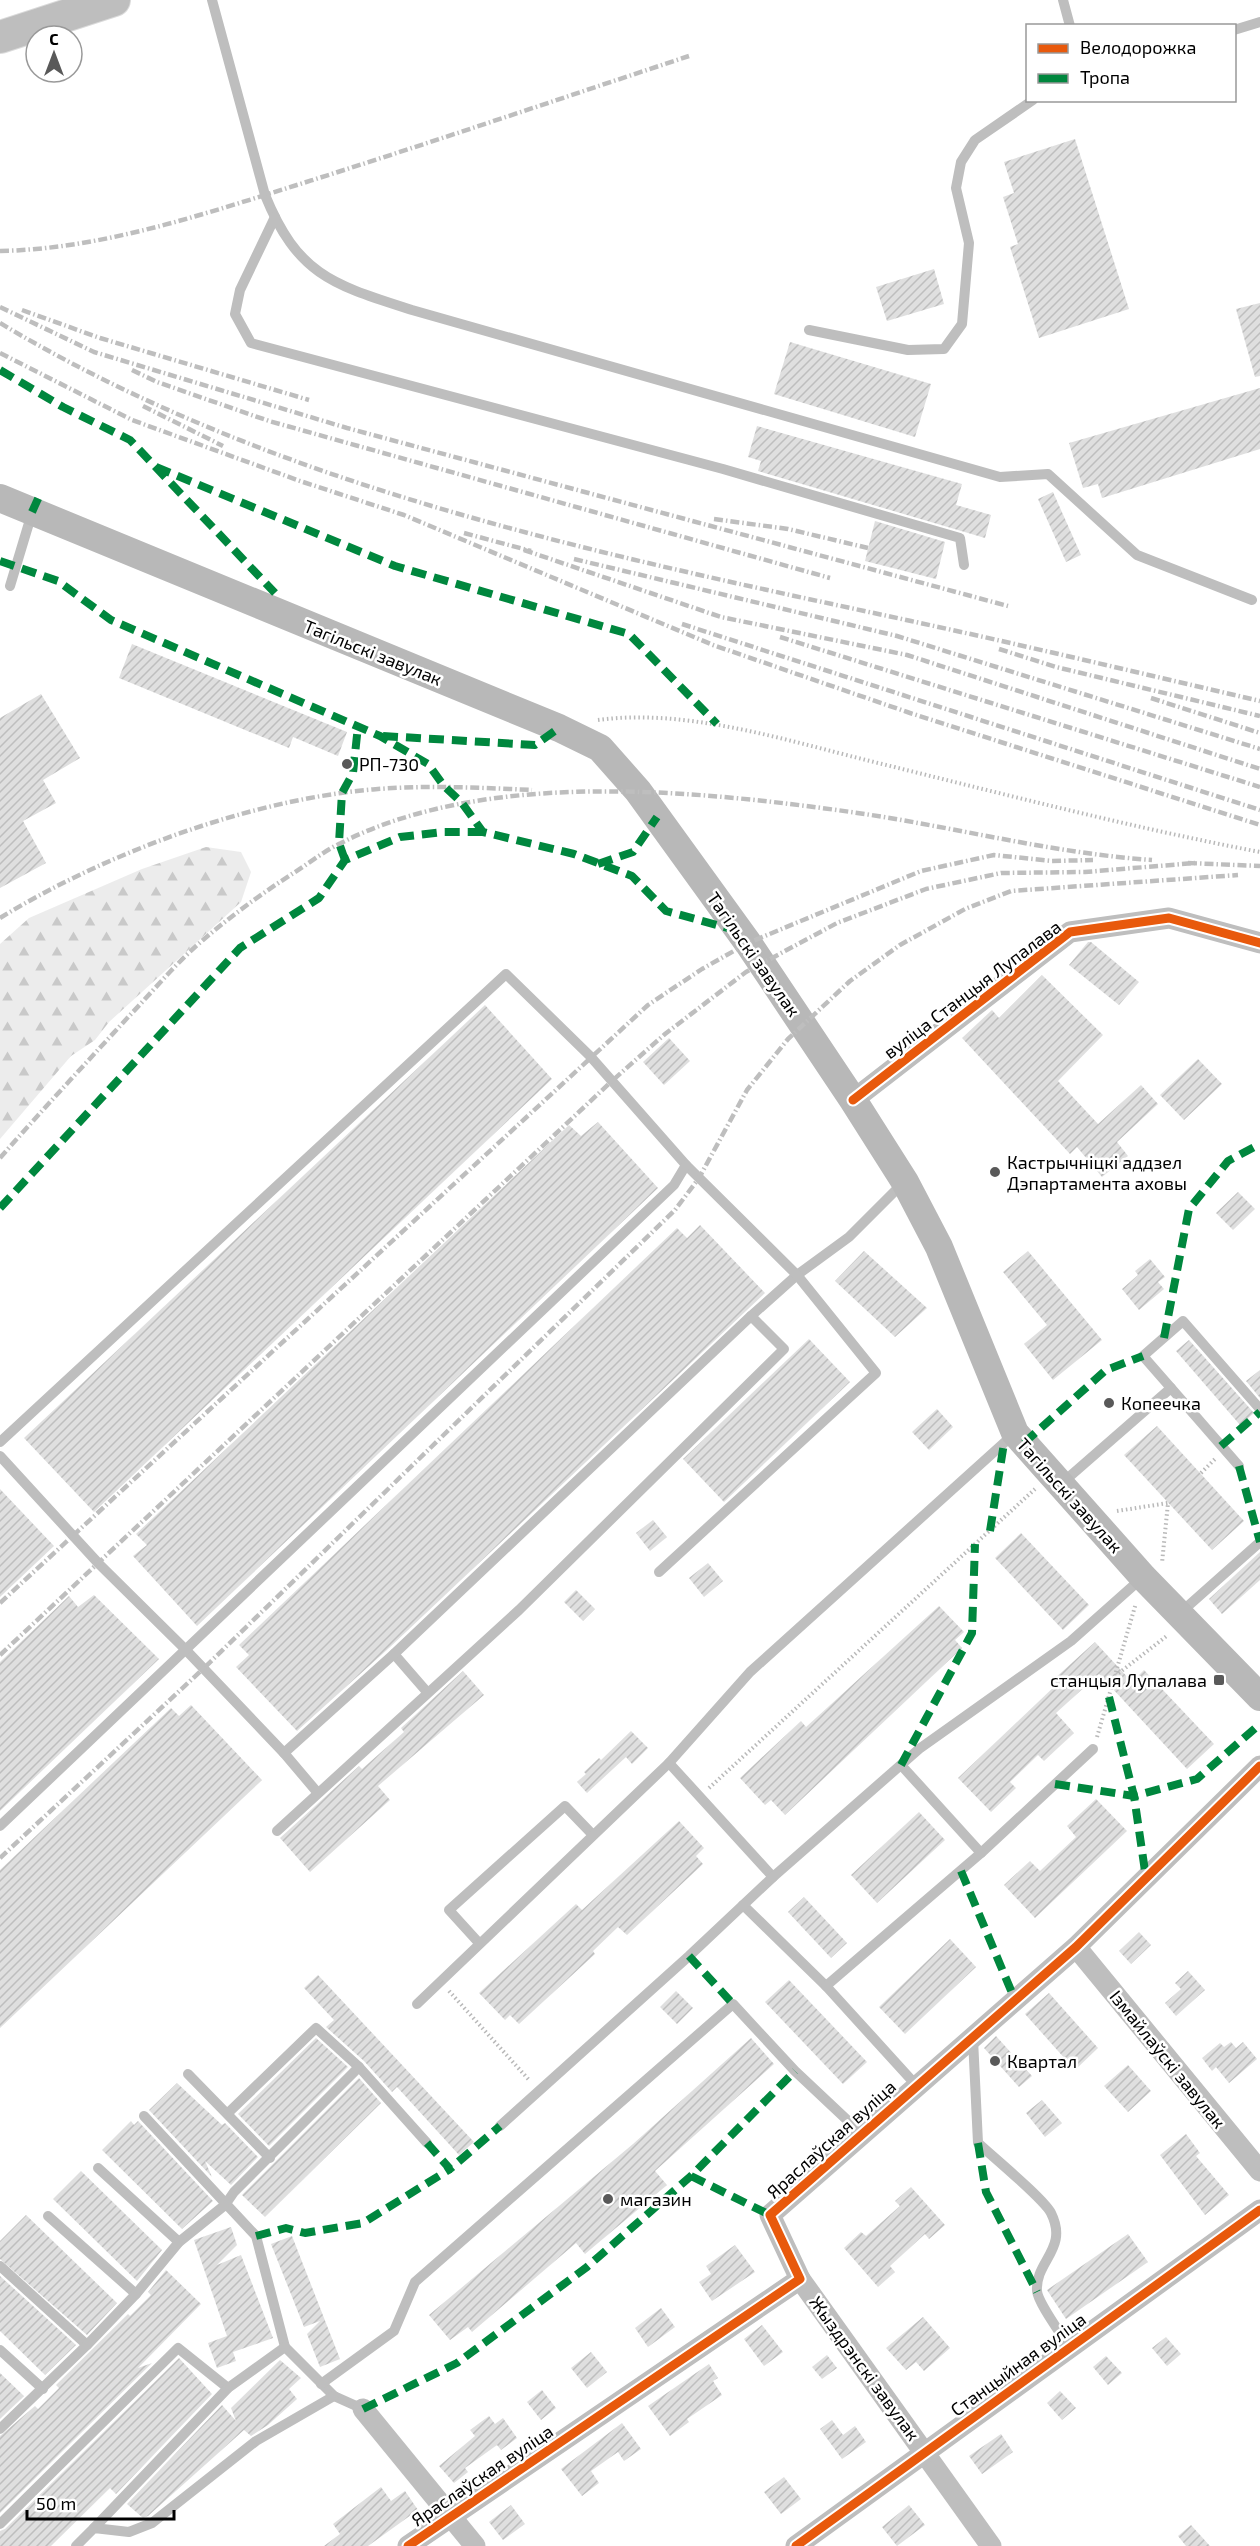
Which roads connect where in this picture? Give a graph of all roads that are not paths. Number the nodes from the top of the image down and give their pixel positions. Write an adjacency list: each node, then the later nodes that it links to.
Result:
1 (114, 0): 7 (main road)
2 (212, 0): 9 (lane)
3 (1063, 0): 5 (lane)
4 (1260, 22): 6 (lane)
5 (1069, 24)
6 (1236, 29)
7 (0, 37)
8 (1030, 102): 10 (lane)
9 (274, 217): 13 (lane); 15 (lane)
10 (809, 330)
11 (0, 498): 12 (main road, Тагільскі завулак)
12 (32, 512): 14 (lane); 17 (main road, Тагільскі завулак)
13 (964, 565)
14 (10, 586)
15 (1252, 600)
16 (1260, 943): 17 (street, вуліца Станцыя Лупалава)
17 (853, 1101): 19 (main road, Тагільскі завулак)
18 (686, 1165): 20 (lane); 25 (lane); 33 (lane)
19 (905, 1182): 20 (lane); 24 (main road, Тагільскі завулак)
20 (797, 1275): 21 (lane); 30 (lane)
21 (751, 1316): 34 (lane); 35 (lane)
22 (1171, 1388): 23 (lane); 27 (lane); 28 (lane)
23 (1260, 1409)
24 (1015, 1432): 28 (main road, Тагільскі завулак); 39 (lane)
25 (0, 1442)
26 (0, 1456): 33 (lane)
27 (1239, 1466)
28 (1057, 1479): 31 (main road, Тагільскі завулак)
29 (1260, 1542): 32 (lane)
30 (659, 1572)
31 (1152, 1572): 32 (main road, Тагільскі завулак); 40 (lane)
32 (1183, 1618): 36 (main road, Тагільскі завулак)
33 (184, 1648): 38 (lane); 43 (lane)
34 (394, 1654): 35 (lane); 38 (lane)
35 (427, 1692): 42 (lane)
36 (1260, 1697)
37 (1094, 1749): 46 (lane)
38 (284, 1753): 42 (lane)
39 (669, 1763): 45 (lane); 47 (lane)
40 (901, 1765): 46 (lane); 47 (lane)
41 (1260, 1766): 50 (street, Яраслаўская вуліца)
42 (318, 1792): 44 (lane)
43 (0, 1826)
44 (278, 1831)
45 (593, 1835): 49 (lane); 49 (lane)
46 (981, 1853): 51 (lane)
47 (772, 1876): 48 (lane)
48 (743, 1905): 51 (lane); 59 (lane)
49 (479, 1943): 52 (lane)
50 (1076, 1947): 53 (street, Яраслаўская вуліца); 64 (street, Ізмайлаўскі завулак)
51 (826, 1986): 56 (lane)
52 (417, 2004)
53 (973, 2036): 56 (street, Яраслаўская вуліца); 74 (lane)
54 (359, 2067): 57 (lane); 61 (lane); 62 (lane)
55 (188, 2074): 57 (lane)
56 (916, 2085): 60 (street, Яраслаўская вуліца)
57 (228, 2113): 62 (lane)
58 (144, 2116): 65 (lane)
59 (500, 2126)
60 (862, 2134): 70 (street, Яраслаўская вуліца); 76 (lane)
61 (426, 2143)
62 (270, 2158): 65 (lane)
63 (98, 2168): 68 (lane)
64 (1260, 2171)
65 (225, 2205): 68 (lane); 73 (lane)
66 (1260, 2210): 74 (street, Станцыйная вуліца)
67 (48, 2216): 71 (lane)
68 (179, 2242): 71 (lane)
69 (0, 2266): 72 (lane)
70 (800, 2279): 82 (street, Жыздрэнскі завулак); 83 (street, Яраслаўская вуліца)
71 (136, 2294): 72 (lane)
72 (87, 2345): 78 (lane)
73 (285, 2347): 76 (lane); 77 (lane)
74 (1069, 2347): 82 (street, Станцыйная вуліца)
75 (0, 2350): 78 (lane)
76 (321, 2384): 79 (lane)
77 (228, 2388): 84 (lane); 85 (lane)
78 (43, 2389): 81 (lane)
79 (334, 2396): 80 (lane); 85 (lane)
80 (363, 2409): 83 (street)
81 (0, 2429)
82 (925, 2451): 89 (street, Станцыйная вуліца); 90 (street, Жыздрэнскі завулак)
83 (452, 2515): 87 (street, Яраслаўская вуліца); 88 (street)
84 (0, 2524)
85 (94, 2528): 86 (lane)
86 (76, 2546)
87 (408, 2546)
88 (476, 2546)
89 (796, 2546)
90 (991, 2546)

